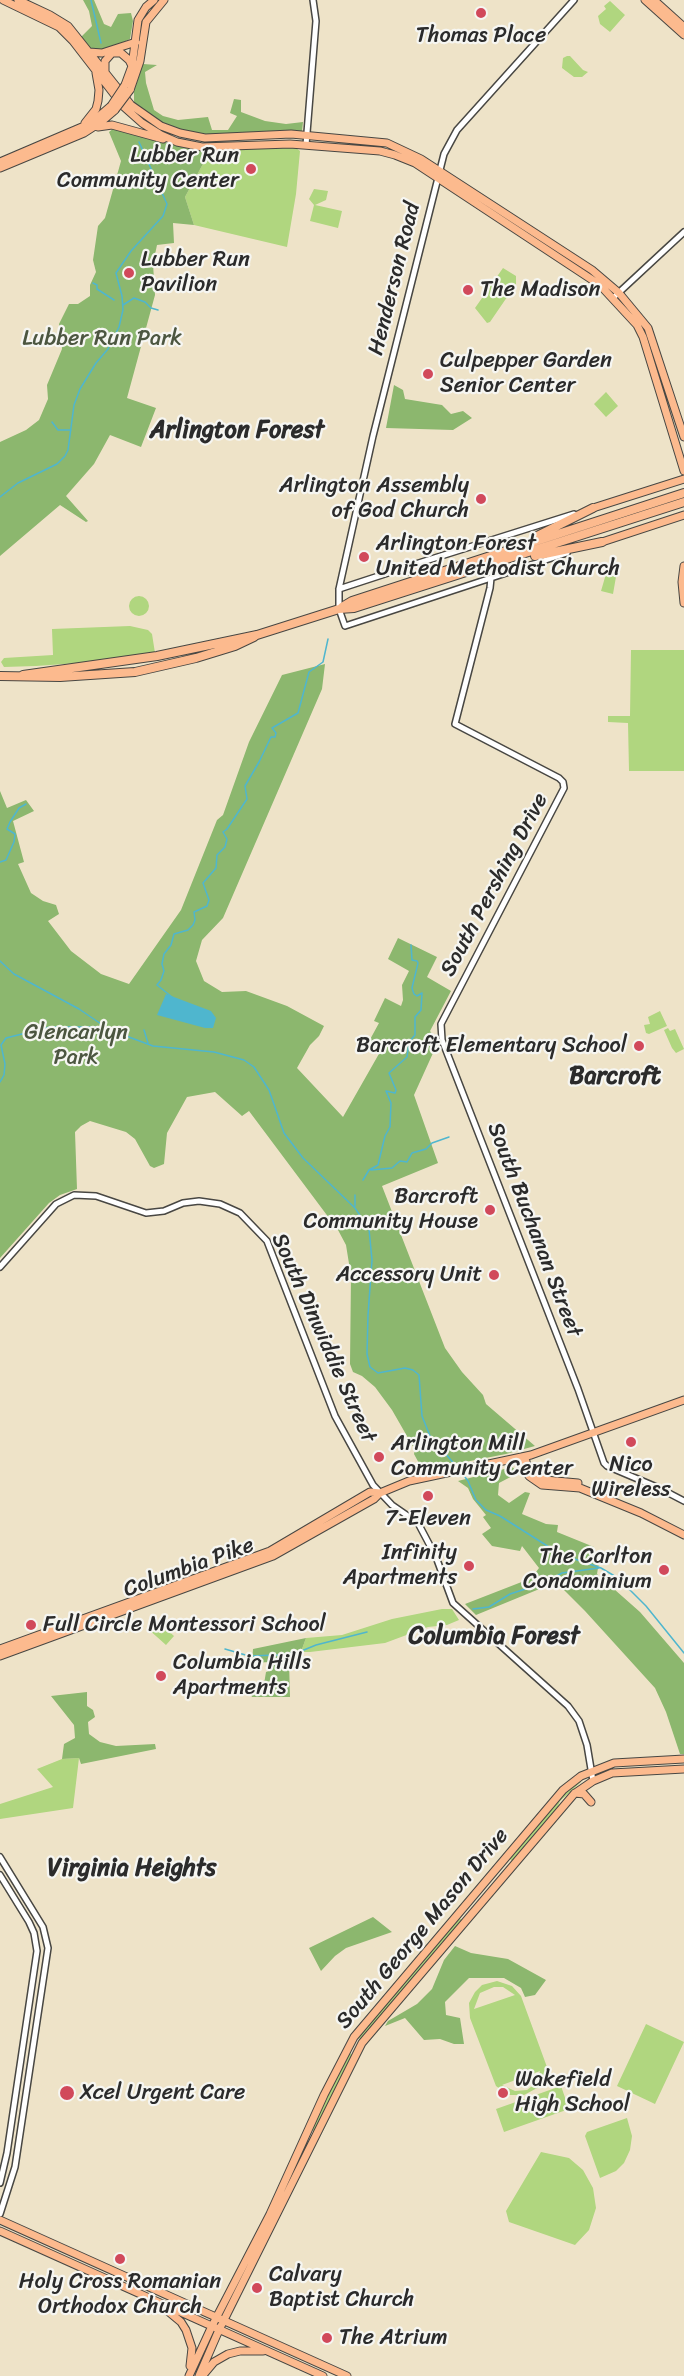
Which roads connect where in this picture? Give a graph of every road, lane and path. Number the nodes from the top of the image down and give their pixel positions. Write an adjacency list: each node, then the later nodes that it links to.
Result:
1 (3, 0): 14 (main road)
2 (18, 0): 12 (main road)
3 (154, 0): 11 (main road)
4 (164, 0): 11 (main road)
5 (313, 0): 20 (street)
6 (574, 0): 25 (street, Henderson Road)
7 (645, 0): 10 (main road)
8 (654, 0): 9 (main road)
9 (684, 27)
10 (684, 35)
11 (138, 42): 12 (main road); 13 (main road); 16 (main road)
12 (89, 52): 15 (main road)
13 (132, 66): 15 (main road); 16 (main road)
14 (95, 70): 18 (main road); 21 (main road)
15 (108, 76): 20 (main road)
16 (128, 88): 17 (main road, bridge)
17 (113, 108): 18 (main road); 19 (main road)
18 (82, 127): 23 (main road)
19 (92, 128): 21 (main road); 24 (main road)
20 (307, 135): 22 (street); 25 (main road)
21 (177, 142): 22 (main road)
22 (306, 145): 25 (main road)
23 (0, 162)
24 (0, 168)
25 (437, 174): 27 (main road); 43 (street, Henderson Road)
26 (684, 232): 27 (street)
27 (616, 296): 28 (main road); 29 (main road)
28 (684, 437)
29 (684, 471)
30 (684, 479): 33 (main road)
31 (684, 494): 36 (highway)
32 (684, 502): 40 (highway)
33 (593, 508): 36 (highway); 39 (street)
34 (684, 515): 35 (main road)
35 (602, 542): 40 (highway); 41 (street)
36 (511, 549): 38 (highway)
37 (684, 566): 45 (main road)
38 (447, 569): 39 (highway); 46 (highway)
39 (393, 571): 43 (street)
40 (462, 574): 46 (highway)
41 (491, 578): 42 (street); 44 (street, South Pershing Drive)
42 (478, 582): 44 (street); 46 (street)
43 (339, 589): 46 (street, Henderson Road)
44 (487, 596): 48 (street, South Pershing Drive)
45 (684, 603)
46 (339, 609): 47 (highway)
47 (0, 676)
48 (442, 1040): 51 (street, South Buchanan Street)
49 (0, 1267): 53 (street, South Dinwiddie Street)
50 (684, 1400): 51 (main road, Columbia Pike)
51 (594, 1433): 52 (main road, Columbia Pike); 54 (street, South Buchanan Street)
52 (522, 1457): 53 (main road, Columbia Pike); 55 (main road)
53 (380, 1493): 56 (main road, Columbia Pike); 57 (main road, Columbia Pike); 60 (street, South Dinwiddie Street)
54 (684, 1501)
55 (684, 1533)
56 (0, 1649)
57 (0, 1656)
58 (684, 1759): 60 (main road, South George Mason Drive)
59 (684, 1769): 61 (main road, South George Mason Drive)
60 (592, 1770): 61 (street, South Dinwiddie Street); 71 (main road, South George Mason Drive)
61 (593, 1781): 62 (main road, South George Mason Drive)
62 (575, 1793): 63 (main road); 72 (main road, South George Mason Drive)
63 (591, 1802)
64 (0, 1857): 67 (street)
65 (0, 1875): 66 (street)
66 (0, 2183)
67 (0, 2214)
68 (0, 2220): 71 (main road)
69 (0, 2231): 70 (main road)
70 (148, 2298): 73 (main road); 76 (main road)
71 (216, 2317): 72 (main road); 73 (main road, South George Mason Drive)
72 (224, 2321): 74 (main road, South George Mason Drive); 79 (main road)
73 (212, 2326): 74 (main road); 76 (main road, South George Mason Drive)
74 (219, 2330): 75 (main road); 77 (main road, South George Mason Drive)
75 (271, 2353): 77 (main road); 78 (main road)
76 (188, 2376)
77 (201, 2376)
78 (323, 2376)
79 (347, 2376)

